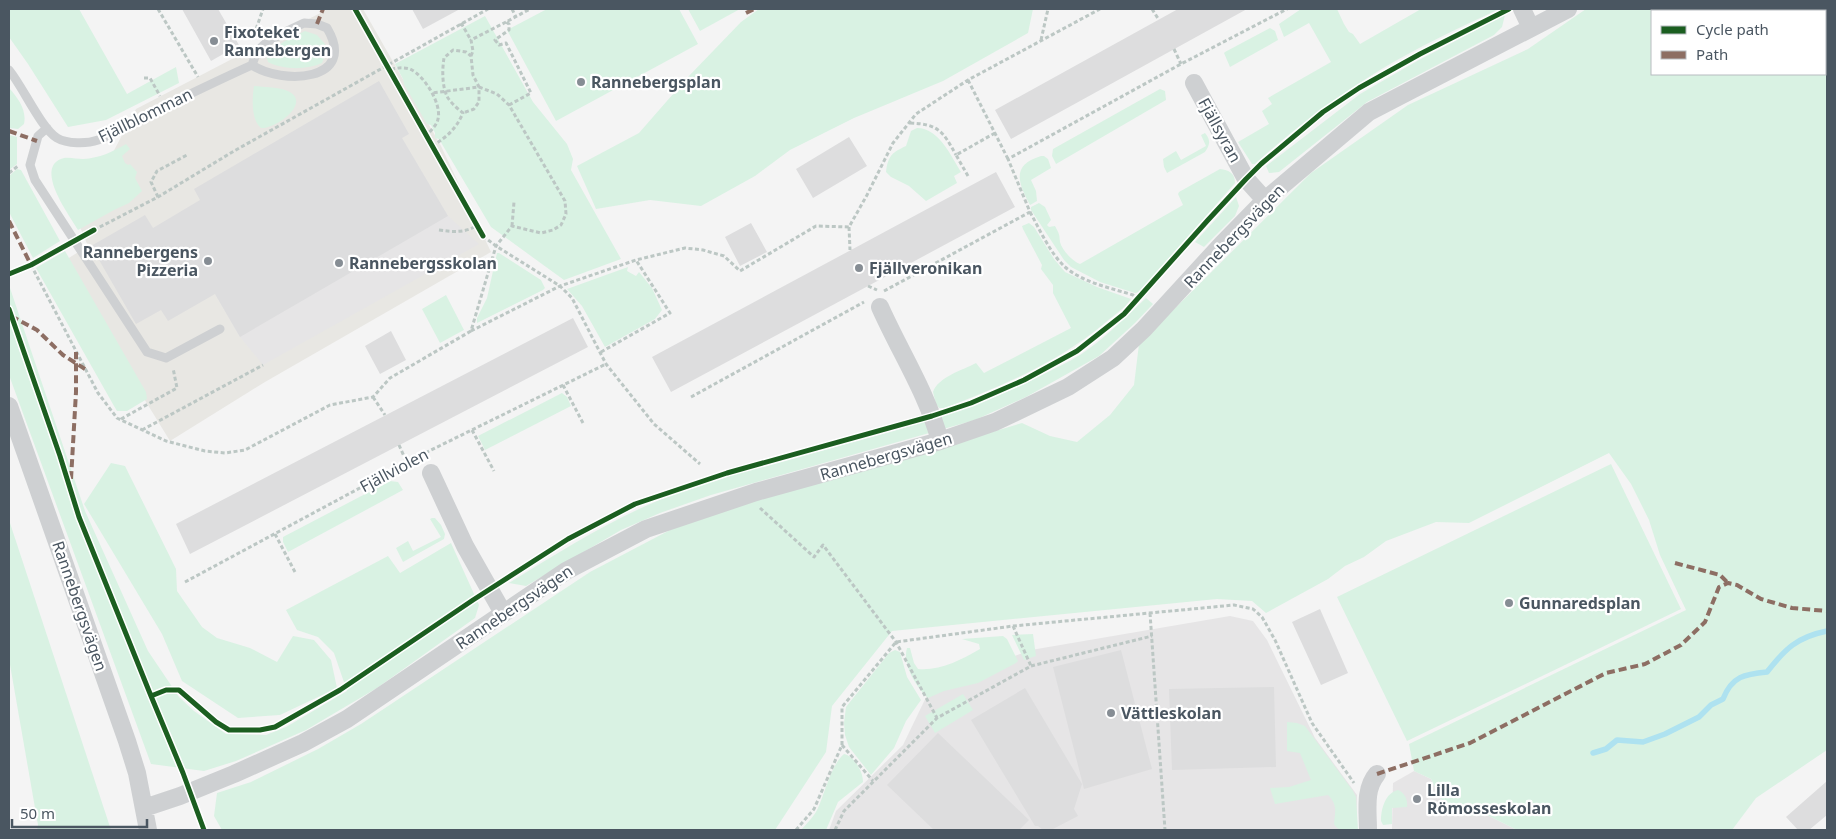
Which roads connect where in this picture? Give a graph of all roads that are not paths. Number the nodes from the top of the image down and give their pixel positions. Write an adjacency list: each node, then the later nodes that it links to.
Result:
1 (1522, 9): 3 (street)
2 (1568, 9): 3 (street, Rannebergsvägen)
3 (1531, 28): 8 (street, Rannebergsvägen)
4 (252, 64): 4 (lane); 7 (lane, Fjällblomman)
5 (9, 70): 7 (lane, Fjällblomman)
6 (1194, 83): 8 (street, Fjällsyran)
7 (46, 128): 10 (lane)
8 (1264, 200): 12 (street, Rannebergsvägen)
9 (873, 302): 12 (street)
10 (220, 329)
11 (9, 406): 16 (street, Rannebergsvägen)
12 (940, 441): 14 (street, Rannebergsvägen)
13 (431, 473): 14 (street, Fjällviolen)
14 (503, 613): 16 (street, Rannebergsvägen)
15 (1377, 774): 18 (street)
16 (144, 808): 17 (street, Rannebergsvägen)
17 (148, 830)
18 (1368, 830)

